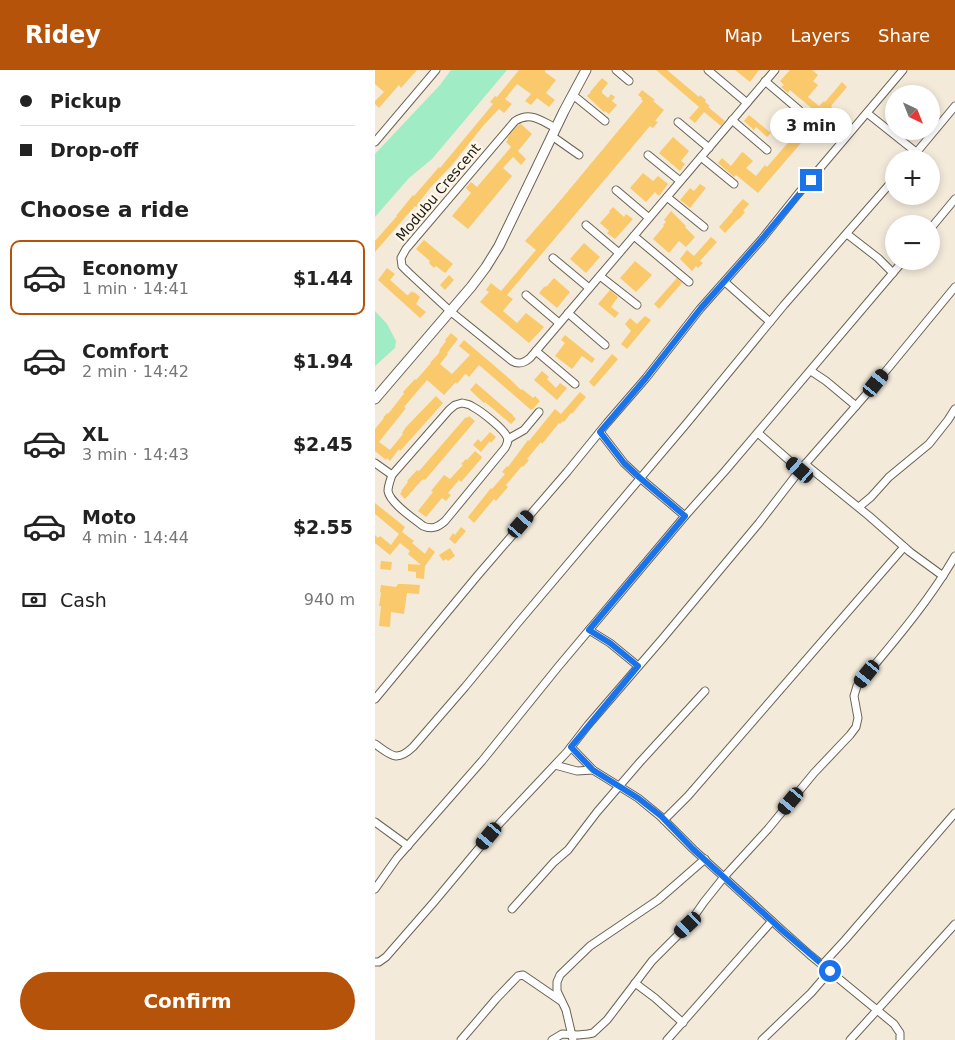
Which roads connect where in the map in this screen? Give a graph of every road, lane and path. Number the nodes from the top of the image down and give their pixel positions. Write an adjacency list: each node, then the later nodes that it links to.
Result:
1 (436, 70): 18 (street)
2 (586, 70): 9 (street)
3 (616, 70): 7 (street)
4 (708, 70): 10 (street)
5 (775, 70): 8 (street)
6 (903, 70): 13 (street)
7 (629, 81)
8 (765, 81): 10 (street); 12 (street)
9 (573, 94): 15 (street); 17 (street)
10 (747, 103): 14 (street)
11 (955, 106): 22 (street)
12 (799, 110)
13 (867, 113): 21 (street); 44 (street)
14 (732, 120): 19 (street); 20 (street)
15 (605, 121)
16 (678, 122): 19 (street)
17 (554, 132): 23 (street); 49 (street); 49 (street, Modubu Crescent)
18 (375, 142)
19 (709, 148): 25 (street)
20 (767, 150)
21 (913, 150)
22 (918, 150)
23 (579, 155)
24 (648, 155): 26 (street)
25 (701, 157): 26 (street); 27 (street)
26 (680, 181): 30 (street)
27 (734, 184)
28 (616, 190): 33 (street)
29 (885, 190): 36 (street)
30 (667, 197): 33 (street); 35 (street)
31 (955, 199): 32 (street)
32 (940, 217)
33 (649, 218): 37 (street)
34 (586, 225): 38 (street)
35 (704, 227)
36 (847, 234): 41 (street); 51 (street)
37 (634, 236): 38 (street); 43 (street)
38 (619, 253): 42 (street)
39 (553, 258): 46 (street)
40 (896, 270): 41 (street)
41 (893, 273): 55 (street)
42 (600, 276): 46 (street); 48 (street)
43 (689, 282)
44 (725, 282): 51 (street); 61 (street)
45 (955, 287): 58 (street)
46 (589, 288): 50 (street)
47 (526, 295): 52 (street)
48 (637, 305)
49 (450, 311): 54 (street); 57 (street)
50 (568, 314): 52 (street); 53 (street)
51 (770, 322): 67 (street)
52 (559, 323): 54 (street)
53 (605, 345)
54 (536, 351): 56 (street)
55 (811, 371): 58 (street); 62 (street)
56 (575, 384)
57 (375, 399)
58 (856, 406): 65 (street)
59 (955, 409): 68 (street)
60 (539, 412): 63 (street)
61 (600, 432): 67 (street); 76 (street)
62 (758, 432): 65 (street); 69 (street)
63 (508, 439): 66 (street); 66 (street)
64 (375, 463): 66 (street)
65 (803, 467): 68 (street); 74 (street)
66 (392, 475)
67 (640, 478): 69 (street); 77 (street)
68 (859, 507): 70 (street)
69 (685, 516): 73 (street)
70 (904, 547): 72 (street); 83 (street)
71 (955, 556): 72 (street)
72 (943, 576): 87 (street)
73 (589, 630): 74 (street); 85 (street)
74 (638, 666): 78 (street)
75 (705, 691): 81 (street)
76 (375, 700)
77 (375, 744)
78 (571, 747): 79 (street); 80 (street)
79 (555, 765): 80 (street); 92 (street)
80 (593, 770): 81 (street)
81 (620, 786): 83 (street); 89 (street)
82 (955, 813): 93 (street)
83 (664, 820): 86 (street)
84 (375, 822): 85 (street)
85 (408, 846): 88 (street)
86 (705, 859): 87 (street); 95 (street)
87 (724, 877): 90 (street); 96 (street)
88 (375, 889)
89 (512, 909)
90 (773, 921): 93 (street); 100 (street)
91 (955, 924): 99 (street)
92 (375, 962)
93 (822, 964): 94 (street)
94 (830, 971): 99 (street); 105 (street)
95 (557, 982): 97 (street); 98 (street)
96 (635, 983): 100 (street); 101 (street)
97 (543, 988): 98 (street); 102 (street)
98 (562, 1001): 101 (street)
99 (878, 1010): 106 (street); 107 (street)
100 (683, 1023): 104 (street)
101 (573, 1037): 103 (street)
102 (461, 1040)
103 (552, 1040)
104 (667, 1040)
105 (762, 1040)
106 (851, 1040)
107 (900, 1040)

